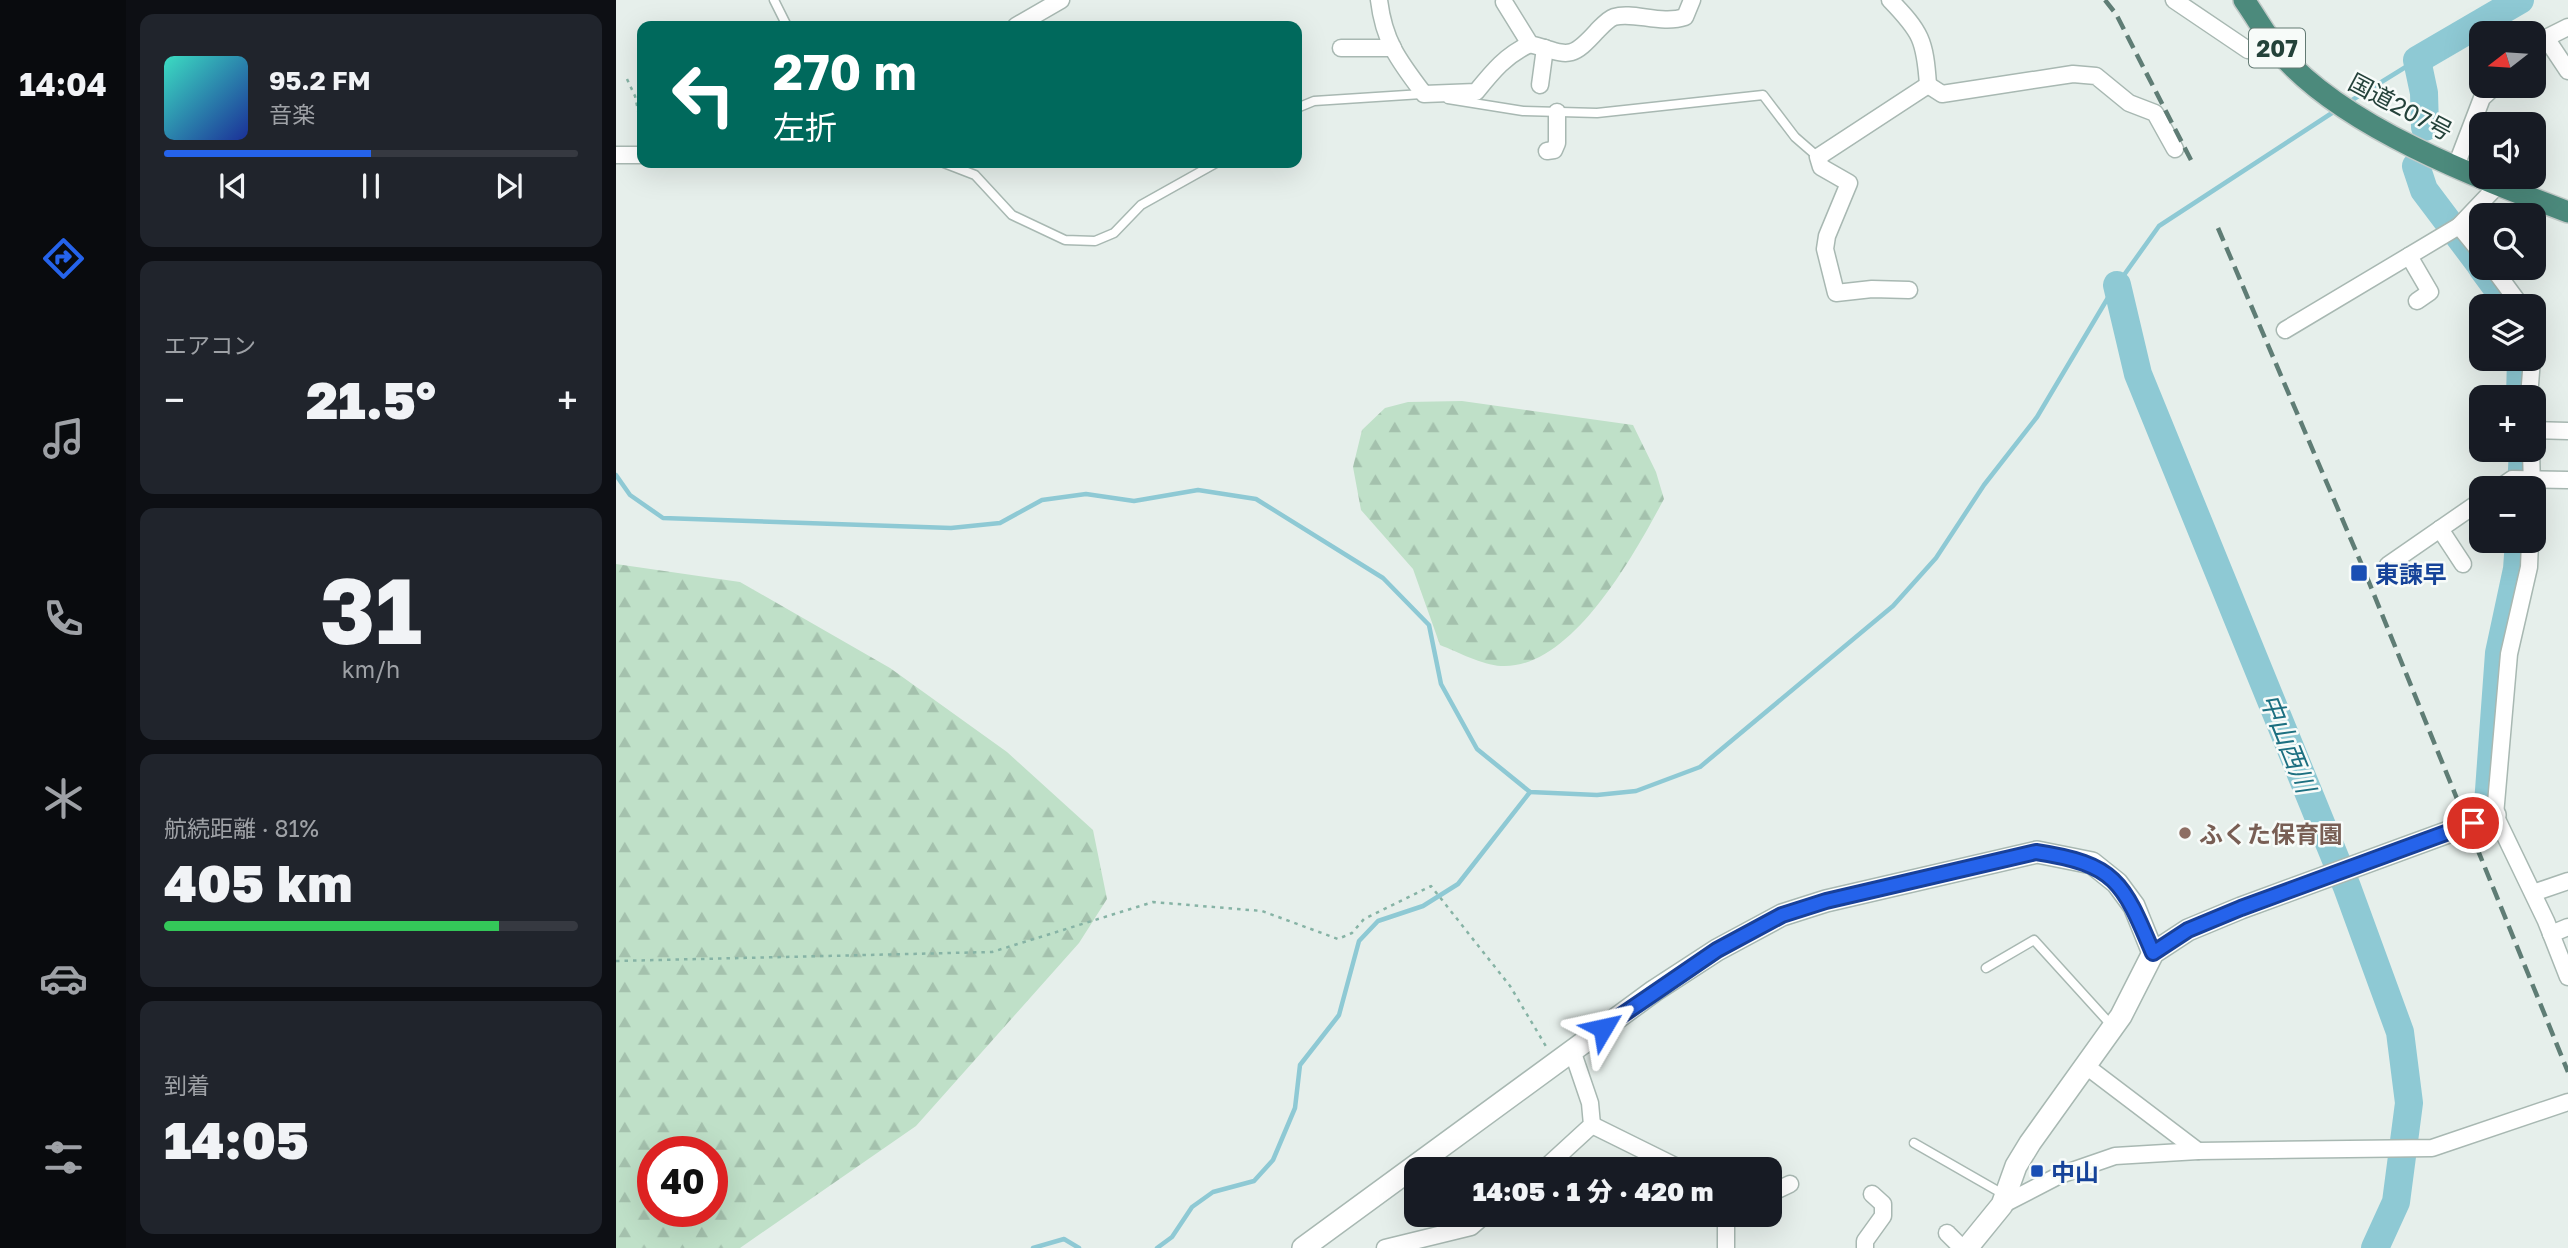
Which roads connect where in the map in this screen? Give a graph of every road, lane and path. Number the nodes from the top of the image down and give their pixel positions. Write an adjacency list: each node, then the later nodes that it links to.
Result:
1 (774, 0): 9 (lane)
2 (1061, 0): 10 (street)
3 (1379, 0): 15 (street)
4 (1692, 0): 13 (street)
5 (1890, 0): 21 (street)
6 (2174, 0): 17 (street)
7 (2244, 0): 17 (highway, 国道207号 / 207)
8 (1504, 2): 13 (street)
9 (784, 21)
10 (1037, 21)
11 (2568, 27): 12 (street)
12 (2546, 40)
13 (1538, 46): 20 (street); 22 (street)
14 (1340, 48): 15 (street)
15 (1393, 48): 22 (street)
16 (2546, 50): 18 (street)
17 (2280, 53): 32 (highway, 国道207号 / 207)
18 (2568, 71)
19 (626, 79): 25 (path)
20 (1540, 85)
21 (1928, 85): 27 (street); 31 (street)
22 (1424, 93): 24 (lane); 26 (lane)
23 (2482, 98): 32 (street)
24 (1302, 105)
25 (637, 106)
26 (1557, 112): 28 (street); 31 (lane)
27 (2175, 149)
28 (1547, 151)
29 (616, 155): 30 (street)
30 (637, 155)
31 (1818, 157): 42 (street)
32 (2456, 166): 35 (highway, 国道207号 / 207)
33 (958, 168): 34 (lane)
34 (1207, 168)
35 (2469, 172)
36 (2494, 189): 39 (street)
37 (2508, 189): 38 (highway, 国道207号 / 207)
38 (2568, 212)
39 (2455, 228): 40 (street); 41 (street)
40 (2469, 241)
41 (2409, 256): 43 (street); 44 (street)
42 (1909, 290)
43 (2417, 301)
44 (2285, 330)
45 (2546, 430): 46 (street)
46 (2568, 431)
47 (2568, 480): 48 (street)
48 (2546, 481)
49 (2469, 509): 50 (street)
50 (2440, 529): 52 (street); 53 (street)
51 (2530, 553): 54 (street)
52 (2463, 564)
53 (2388, 565)
54 (2495, 815): 56 (street); 59 (street)
55 (2568, 881): 56 (street)
56 (2533, 893): 58 (street)
57 (2568, 927): 58 (street)
58 (2551, 934): 62 (street)
59 (2153, 953): 63 (street); 64 (street)
60 (616, 961): 64 (path)
61 (1986, 968): 63 (lane)
62 (2567, 972)
63 (2113, 1027): 65 (street)
64 (1565, 1059): 67 (street); 79 (street)
65 (2086, 1066): 69 (street); 75 (street)
66 (2568, 1102): 69 (street)
67 (1592, 1125): 70 (street); 71 (street)
68 (1914, 1143): 75 (lane)
69 (2197, 1151): 75 (street)
70 (1557, 1157)
71 (1657, 1157)
72 (1790, 1184): 73 (street)
73 (1782, 1188)
74 (1872, 1194): 82 (street)
75 (2004, 1200): 83 (street)
76 (1471, 1227): 80 (street)
77 (1727, 1227): 81 (street)
78 (1947, 1233): 83 (street)
79 (1303, 1248)
80 (1385, 1248)
81 (1726, 1248)
82 (1866, 1248)
83 (1964, 1248)

